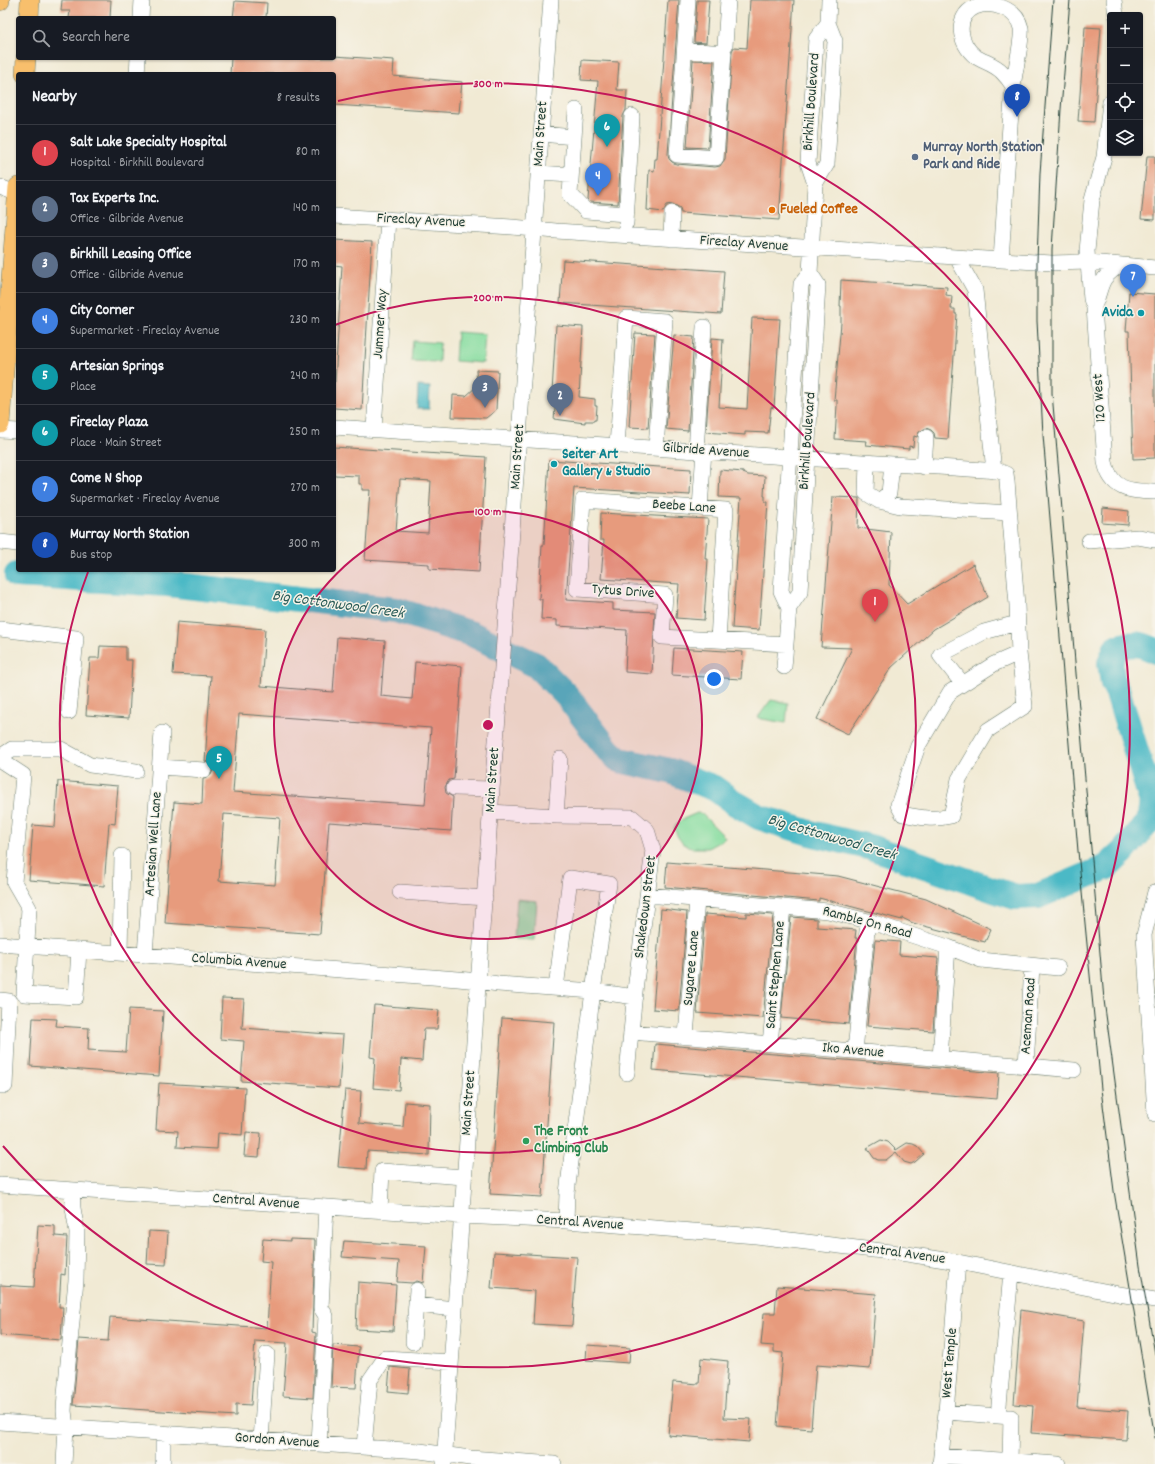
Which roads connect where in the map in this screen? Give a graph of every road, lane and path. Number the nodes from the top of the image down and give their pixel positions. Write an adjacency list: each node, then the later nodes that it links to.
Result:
1 (30, 0): 9 (main road)
2 (142, 0): 10 (street)
3 (551, 0): 21 (street, Main Street)
4 (688, 0): 12 (street)
5 (728, 0): 11 (street)
6 (829, 0): 35 (street, Birkhill Boulevard)
7 (1114, 0): 8 (street)
8 (1116, 12)
9 (29, 16)
10 (141, 16)
11 (725, 46)
12 (685, 50): 12 (street)
13 (26, 60): 15 (main road)
14 (138, 60): 16 (street)
15 (25, 72)
16 (137, 72)
17 (1013, 86): 17 (street); 37 (street)
18 (576, 110): 22 (street)
19 (632, 116): 28 (street)
20 (1108, 120): 38 (street, 120 West)
21 (541, 134): 22 (street); 23 (street, Main Street)
22 (574, 137): 24 (street)
23 (538, 173): 24 (street); 31 (street, Main Street)
24 (571, 175): 28 (street)
25 (0, 187): 26 (street)
26 (16, 193)
27 (672, 213): 33 (street)
28 (626, 214): 32 (street)
29 (336, 216): 30 (street, Fireclay Avenue)
30 (388, 219): 31 (street, Fireclay Avenue); 47 (street, Jummer Way)
31 (534, 229): 32 (street, Fireclay Avenue); 51 (street, Main Street)
32 (625, 236): 33 (street, Fireclay Avenue)
33 (671, 239): 35 (street, Fireclay Avenue)
34 (16, 242): 43 (main road)
35 (812, 248): 36 (street, Fireclay Avenue); 41 (street, Birkhill Boulevard)
36 (957, 258): 37 (street, Fireclay Avenue); 60 (street)
37 (1001, 260): 38 (street, Fireclay Avenue)
38 (1089, 262): 39 (street, Fireclay Avenue); 42 (street, 120 West)
39 (1120, 265): 40 (street, Fireclay Avenue); 42 (street, 120 West)
40 (1155, 268)
41 (810, 272): 55 (street, Birkhill Boulevard); 56 (street, Birkhill Boulevard)
42 (1094, 307): 61 (street, 120 West)
43 (13, 324): 45 (main road)
44 (704, 326): 54 (street)
45 (0, 424)
46 (336, 427): 47 (street, Gilbride Avenue)
47 (374, 429): 51 (street, Gilbride Avenue)
48 (0, 430): 49 (street)
49 (16, 431)
50 (926, 437): 59 (street)
51 (519, 439): 52 (street, Gilbride Avenue); 86 (street, Main Street)
52 (617, 446): 53 (street, Gilbride Avenue); 53 (street)
53 (656, 448): 54 (street, Gilbride Avenue)
54 (700, 451): 55 (street, Gilbride Avenue); 64 (street)
55 (790, 457): 56 (street, Gilbride Avenue); 70 (street, Birkhill Boulevard)
56 (807, 458): 57 (street, Gilbride Avenue); 70 (street, Birkhill Boulevard)
57 (867, 463): 58 (street, Gilbride Avenue); 63 (street)
58 (892, 465): 59 (street, Gilbride Avenue); 63 (street)
59 (924, 467): 60 (street, Gilbride Avenue)
60 (1000, 472): 65 (street)
61 (1155, 492)
62 (583, 500): 64 (street, Beebe Lane); 73 (street, Tytus Drive)
63 (879, 501): 65 (street)
64 (700, 508): 73 (street, Beebe Lane)
65 (1009, 513): 71 (street)
66 (1155, 540): 68 (street)
67 (0, 542): 69 (street)
68 (1089, 542)
69 (16, 544)
70 (789, 608): 74 (street, Birkhill Boulevard)
71 (1017, 623): 75 (street); 77 (street)
72 (0, 629): 78 (street)
73 (718, 640): 74 (street, Tytus Drive)
74 (786, 644): 76 (street, Birkhill Boulevard)
75 (1019, 653): 77 (street); 77 (street)
76 (784, 667)
77 (962, 683)
78 (69, 712)
79 (162, 733): 82 (street, Artesian Well Lane)
80 (0, 758): 84 (street); 98 (street)
81 (560, 760): 88 (street)
82 (160, 767): 83 (street); 102 (street, Artesian Well Lane)
83 (204, 770)
84 (136, 771)
85 (454, 788): 86 (street)
86 (492, 789): 87 (street, Main Street)
87 (491, 812): 88 (street, Shakedown Street); 93 (street, Main Street)
88 (556, 816): 92 (street, Shakedown Street)
89 (122, 856): 101 (street)
90 (400, 892): 93 (street)
91 (1155, 892): 111 (street)
92 (648, 895): 94 (street, Ramble On Road); 109 (street, Shakedown Street)
93 (485, 898): 105 (street, Main Street)
94 (697, 900): 95 (street, Ramble On Road); 113 (street, Sugaree Lane)
95 (783, 907): 96 (street, Ramble On Road); 114 (street, Saint Stephen Lane)
96 (868, 920): 99 (street, Ramble On Road); 115 (street)
97 (0, 944): 98 (street, Columbia Avenue)
98 (26, 946): 100 (street, Columbia Avenue); 108 (street)
99 (948, 947): 103 (street, Ramble On Road); 116 (street)
100 (79, 950): 101 (street, Columbia Avenue); 108 (street)
101 (120, 952): 102 (street, Columbia Avenue)
102 (145, 954): 105 (street, Columbia Avenue)
103 (1032, 966): 104 (street, Ramble On Road); 117 (street, Aceman Road)
104 (1058, 968)
105 (478, 981): 106 (street, Columbia Avenue); 122 (street, Main Street)
106 (556, 988): 107 (street, Columbia Avenue); 107 (street)
107 (593, 992): 109 (street, Columbia Avenue); 128 (street)
108 (24, 994): 110 (street)
109 (635, 998): 112 (street, Shakedown Street)
110 (5, 1001): 120 (street)
111 (1152, 1016): 121 (street)
112 (631, 1032): 113 (street, Iko Avenue); 119 (street, Shakedown Street)
113 (686, 1036): 114 (street, Iko Avenue)
114 (770, 1044): 115 (street, Iko Avenue)
115 (855, 1051): 116 (street, Iko Avenue)
116 (940, 1058): 117 (street, Iko Avenue)
117 (1026, 1066): 118 (street, Iko Avenue)
118 (1074, 1070)
119 (627, 1073)
120 (0, 1086)
121 (1155, 1114)
122 (464, 1177): 126 (street); 127 (street, Main Street)
123 (0, 1185): 124 (street, Central Avenue)
124 (72, 1190): 125 (street, Central Avenue); 141 (street)
125 (326, 1207): 126 (street, Central Avenue); 144 (street)
126 (380, 1211): 127 (street, Central Avenue)
127 (462, 1216): 128 (street, Central Avenue); 134 (street, Main Street)
128 (566, 1221): 129 (street, Central Avenue)
129 (958, 1262): 130 (street, Central Avenue); 138 (street, West Temple)
130 (1011, 1273): 132 (street, Central Avenue); 139 (street)
131 (417, 1290): 133 (street)
132 (1155, 1300)
133 (416, 1305): 134 (street); 135 (street)
134 (455, 1309): 137 (street, Main Street)
135 (413, 1342)
136 (267, 1354): 143 (street)
137 (451, 1362): 145 (street); 146 (street, Main Street)
138 (946, 1412): 139 (street); 147 (street, West Temple)
139 (998, 1416): 148 (street)
140 (0, 1422): 141 (street, Gordon Avenue)
141 (66, 1427): 142 (street, Gordon Avenue); 149 (street)
142 (163, 1433): 143 (street, Gordon Avenue); 150 (street)
143 (261, 1440): 144 (street, Gordon Avenue)
144 (319, 1444): 145 (street, Gordon Avenue)
145 (364, 1447): 146 (street, Gordon Avenue)
146 (444, 1459): 151 (street, Gordon Avenue)
147 (940, 1460): 148 (street)
148 (1010, 1461): 152 (street)
149 (64, 1464)
150 (163, 1464)
151 (554, 1464)
152 (1058, 1464)

